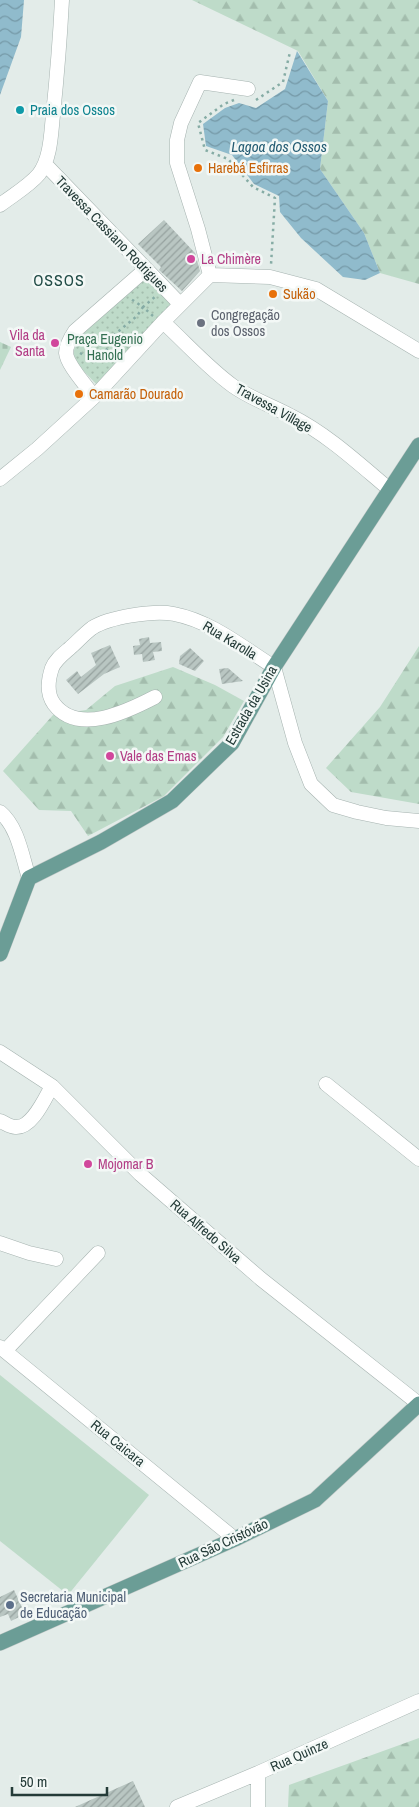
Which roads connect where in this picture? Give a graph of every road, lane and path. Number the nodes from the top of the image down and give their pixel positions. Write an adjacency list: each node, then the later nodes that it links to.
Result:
1 (62, 0): 4 (street)
2 (290, 52): 3 (path)
3 (247, 96): 7 (street); 8 (path)
4 (44, 164): 5 (street); 6 (street, Travessa Cassiano Rodrigues)
5 (0, 205)
6 (146, 269): 9 (street, Travessa Cassiano Rodrigues); 10 (street)
7 (210, 275): 8 (street); 11 (street)
8 (270, 277): 16 (street)
9 (164, 289): 11 (street, Travessa Cassiano Rodrigues); 12 (path)
10 (120, 291): 12 (path); 15 (street)
11 (180, 304): 13 (street)
12 (144, 307): 14 (path)
13 (163, 322): 17 (street); 21 (street, Travessa Village)
14 (101, 344): 15 (path); 17 (path)
15 (66, 350): 18 (street)
16 (419, 351)
17 (123, 366): 18 (street)
18 (94, 396): 20 (street)
19 (419, 445): 21 (main road, Estrada da Usina)
20 (0, 479)
21 (389, 489): 22 (main road, Estrada da Usina)
22 (274, 666): 23 (street, Rua Karolla); 25 (street); 26 (main road, Estrada da Usina)
23 (155, 697)
24 (0, 812): 26 (street)
25 (419, 821)
26 (29, 878): 27 (main road)
27 (0, 954)
28 (0, 1052): 30 (street, Rua Alfredo Silva)
29 (326, 1084): 32 (street)
30 (52, 1086): 31 (street); 37 (street, Rua Alfredo Silva)
31 (0, 1122)
32 (419, 1159)
33 (0, 1243): 35 (street)
34 (98, 1253): 36 (street)
35 (56, 1259)
36 (2, 1349): 38 (street, Rua Caicara)
37 (419, 1404): 38 (main road, Rua São Cristóvão)
38 (235, 1539): 39 (main road, Rua São Cristóvão)
39 (0, 1643)
40 (419, 1700): 41 (street, Rua Quinze)
41 (258, 1773): 42 (street, Rua Quinze); 43 (street)
42 (177, 1807)
43 (258, 1807)

